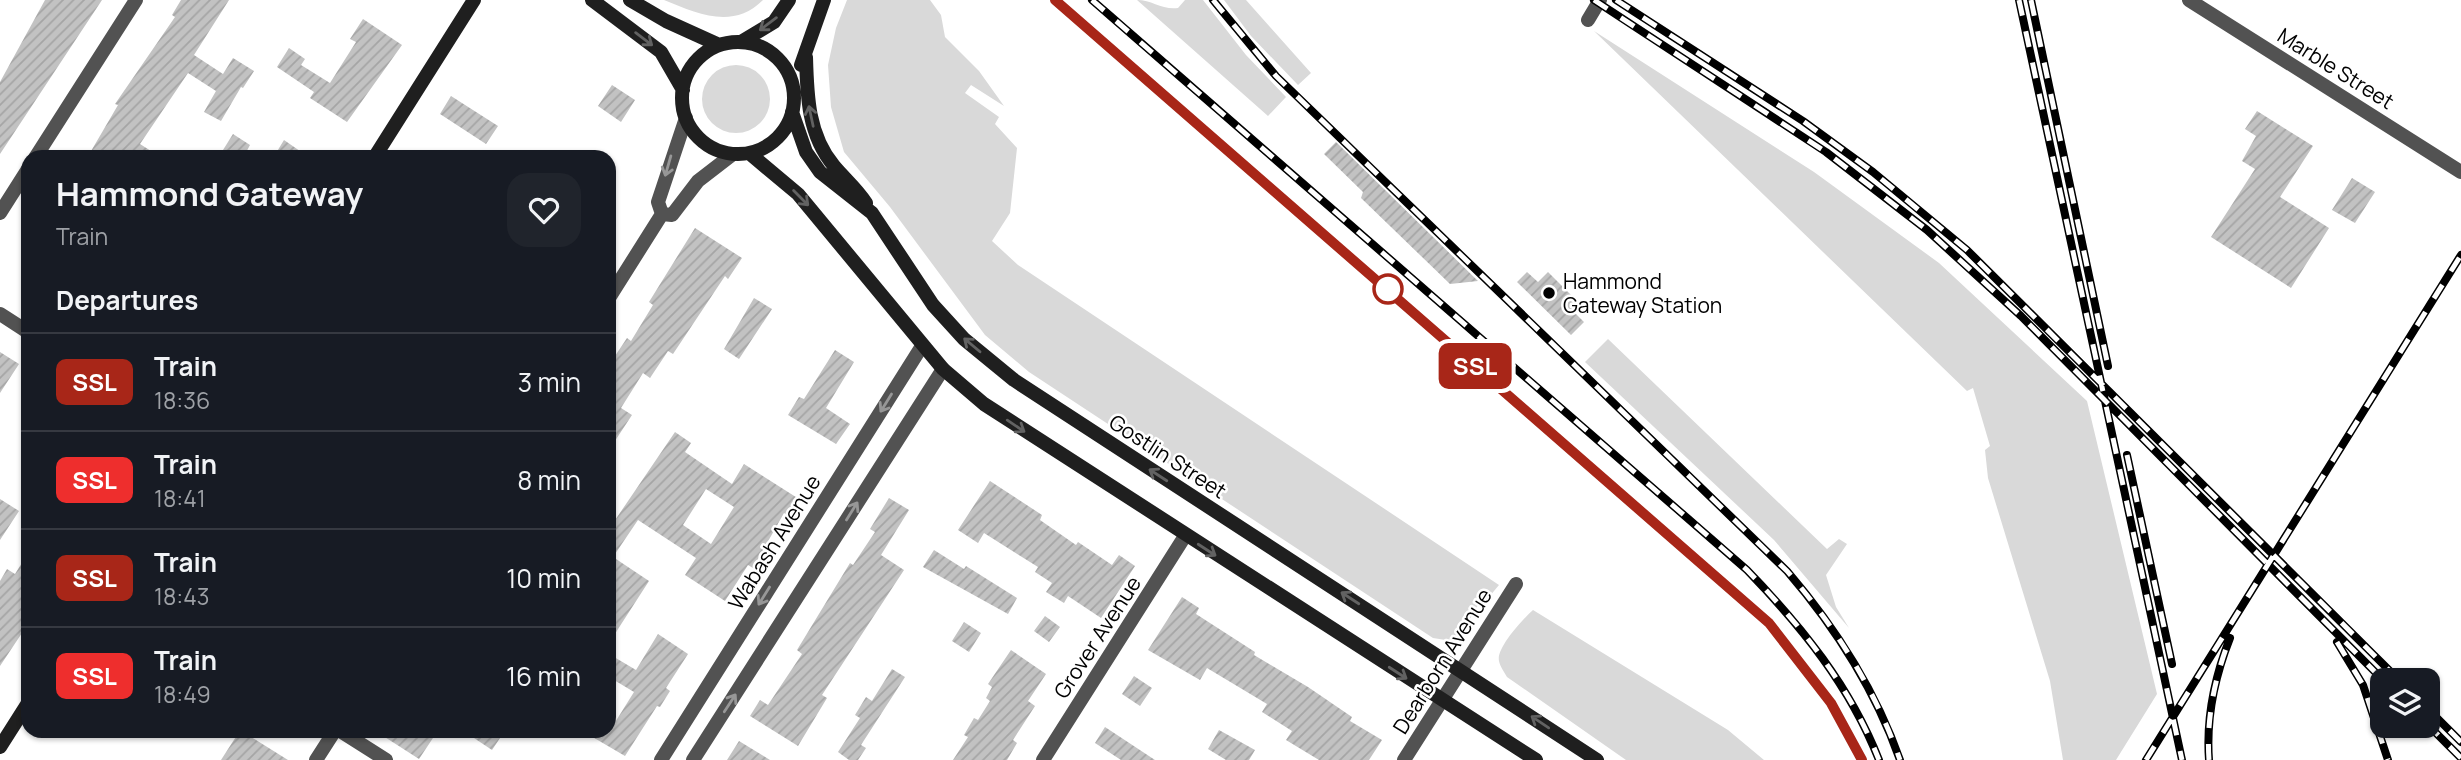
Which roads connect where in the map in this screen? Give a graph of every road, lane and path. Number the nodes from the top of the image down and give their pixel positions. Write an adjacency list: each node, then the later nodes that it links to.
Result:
1 (136, 0): 17 (street)
2 (474, 0): 18 (main road)
3 (592, 0): 14 (main road, one-way to 14)
4 (630, 0): 11 (main road)
5 (789, 0): 10 (main road, one-way to 10)
6 (824, 0): 12 (main road)
7 (1600, 0): 9 (street)
8 (2189, 0): 21 (street, Marble Street)
9 (1588, 20)
10 (741, 42): 11 (main road); 13 (main road)
11 (719, 45): 14 (main road)
12 (806, 57): 13 (main road); 24 (main road, one-way to 12)
13 (792, 82): 15 (main road)
14 (683, 90): 16 (main road)
15 (792, 112): 19 (main road); 24 (main road, Gostlin Street)
16 (686, 118): 20 (main road); 25 (street, one-way to 25)
17 (41, 150)
18 (379, 150)
19 (749, 153): 20 (main road); 29 (main road, one-way to 29)
20 (733, 154): 25 (street)
21 (2461, 172)
22 (21, 180): 23 (street)
23 (0, 213)
24 (872, 213): 33 (main road, Gostlin Street, one-way to 24)
25 (662, 214): 26 (street)
26 (616, 287)
27 (0, 314): 28 (street)
28 (21, 328)
29 (922, 346): 30 (main road); 41 (street, Wabash Avenue, one-way to 41)
30 (943, 369): 31 (main road, one-way to 31); 42 (street, one-way to 30)
31 (1185, 536): 34 (main road, one-way to 34); 43 (street, Grover Avenue)
32 (1516, 584): 33 (street, Dearborn Avenue)
33 (1462, 670): 34 (street, Dearborn Avenue); 46 (main road, Gostlin Street, one-way to 33)
34 (1442, 701): 44 (street, Dearborn Avenue); 45 (main road)
35 (21, 714): 38 (main road)
36 (330, 738): 39 (street)
37 (351, 738): 40 (street)
38 (0, 747)
39 (316, 760)
40 (386, 760)
41 (660, 760)
42 (693, 760)
43 (1043, 760)
44 (1404, 760)
45 (1536, 760)
46 (1597, 760)

